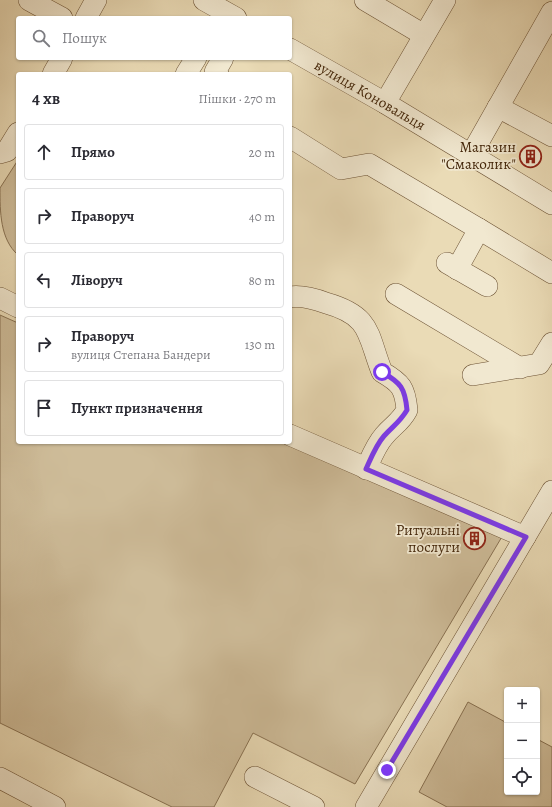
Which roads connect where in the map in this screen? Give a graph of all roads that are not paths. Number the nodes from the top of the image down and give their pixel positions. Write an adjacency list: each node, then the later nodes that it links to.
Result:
1 (29, 0): 7 (street)
2 (96, 0): 8 (street)
3 (204, 0): 9 (street)
4 (365, 0): 10 (street)
5 (445, 0): 10 (street)
6 (552, 12): 19 (street)
7 (58, 16)
8 (87, 16)
9 (227, 16)
10 (424, 35): 18 (street)
11 (292, 50): 18 (street, вулиця Коновальця)
12 (61, 60): 15 (street)
13 (195, 60): 16 (street)
14 (222, 60): 17 (street)
15 (54, 72)
16 (187, 72)
17 (215, 72)
18 (385, 103): 24 (street, вулиця Коновальця)
19 (498, 107): 21 (street); 24 (street)
20 (16, 136): 23 (street)
21 (552, 136)
22 (292, 138): 26 (street)
23 (0, 153)
24 (471, 155): 25 (street, вулиця Коновальця)
25 (552, 204)
26 (479, 229): 27 (street); 28 (street)
27 (552, 273)
28 (487, 286)
29 (396, 294): 35 (street)
30 (0, 298): 32 (street)
31 (292, 298): 38 (street)
32 (16, 306)
33 (552, 343): 34 (street)
34 (547, 364): 35 (street)
35 (520, 368): 36 (street)
36 (473, 375)
37 (292, 436): 38 (street)
38 (366, 469): 40 (street)
39 (552, 491): 40 (street)
40 (526, 537): 45 (street)
41 (255, 777): 44 (street)
42 (0, 778): 43 (street)
43 (55, 807)
44 (314, 807)
45 (366, 807)

